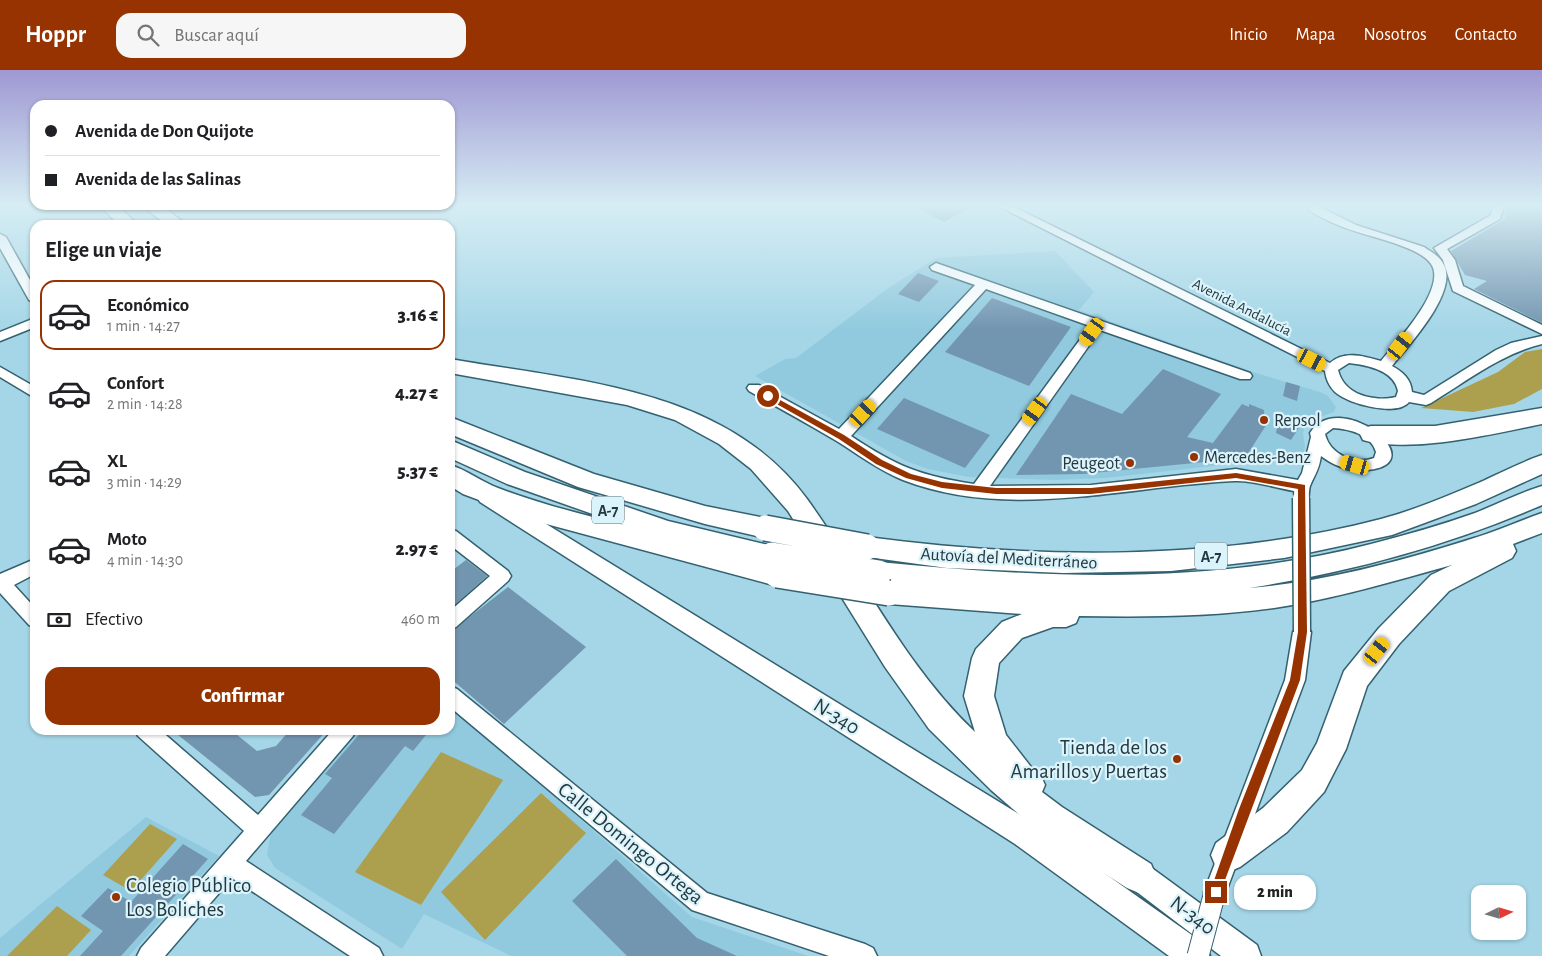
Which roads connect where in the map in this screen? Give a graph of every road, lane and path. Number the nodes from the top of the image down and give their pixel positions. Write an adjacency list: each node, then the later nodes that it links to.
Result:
1 (5, 247): 6 (street)
2 (1090, 247): 16 (street, Avenida Andalucía)
3 (1105, 247): 16 (street, Avenida Andalucía)
4 (1413, 247): 18 (street)
5 (1441, 247): 13 (street)
6 (13, 261): 7 (street); 10 (street)
7 (0, 266)
8 (936, 267): 9 (street)
9 (983, 284): 12 (street); 28 (street)
10 (30, 291)
11 (30, 324): 14 (street)
12 (1097, 325): 20 (street); 36 (street)
13 (1542, 330)
14 (0, 337)
15 (1542, 340): 23 (street)
16 (1335, 365): 18 (street); 24 (street)
17 (455, 367): 54 (highway)
18 (1384, 367): 23 (street)
19 (0, 370): 22 (street)
20 (1245, 376)
21 (754, 388): 28 (street)
22 (30, 390)
23 (1406, 394): 24 (street)
24 (1363, 401): 27 (street)
25 (1542, 416): 27 (highway)
26 (455, 427): 32 (highway, Autovía del Mediterráneo / A-7, bridge)
27 (1361, 430): 29 (street); 31 (street)
28 (841, 437): 36 (street)
29 (1317, 440): 31 (street); 34 (street)
30 (455, 450): 41 (highway, A-7)
31 (1343, 462): 34 (street)
32 (1542, 464)
33 (455, 477): 35 (highway)
34 (1304, 486): 36 (street); 52 (street, bridge)
35 (472, 488): 41 (highway); 58 (main road, N-340)
36 (978, 491)
37 (1542, 495): 44 (highway, Autovía del Mediterráneo / A-7)
38 (1542, 523): 45 (highway)
39 (1542, 530): 52 (highway)
40 (455, 540): 47 (street)
41 (775, 565): 44 (highway, bridge)
42 (30, 568): 43 (street)
43 (1, 582): 46 (street)
44 (884, 583): 45 (highway)
45 (1214, 602): 54 (highway)
46 (30, 614)
47 (455, 618)
48 (455, 699): 57 (street, Calle Domingo Ortega)
49 (151, 735): 51 (street)
50 (342, 735): 51 (street)
51 (259, 830): 53 (street)
52 (1228, 855): 58 (street, bridge)
53 (230, 864): 55 (street); 56 (street)
54 (1139, 876): 59 (main road, N-340)
55 (148, 956)
56 (371, 956)
57 (864, 956)
58 (1197, 956)
59 (1246, 956)

